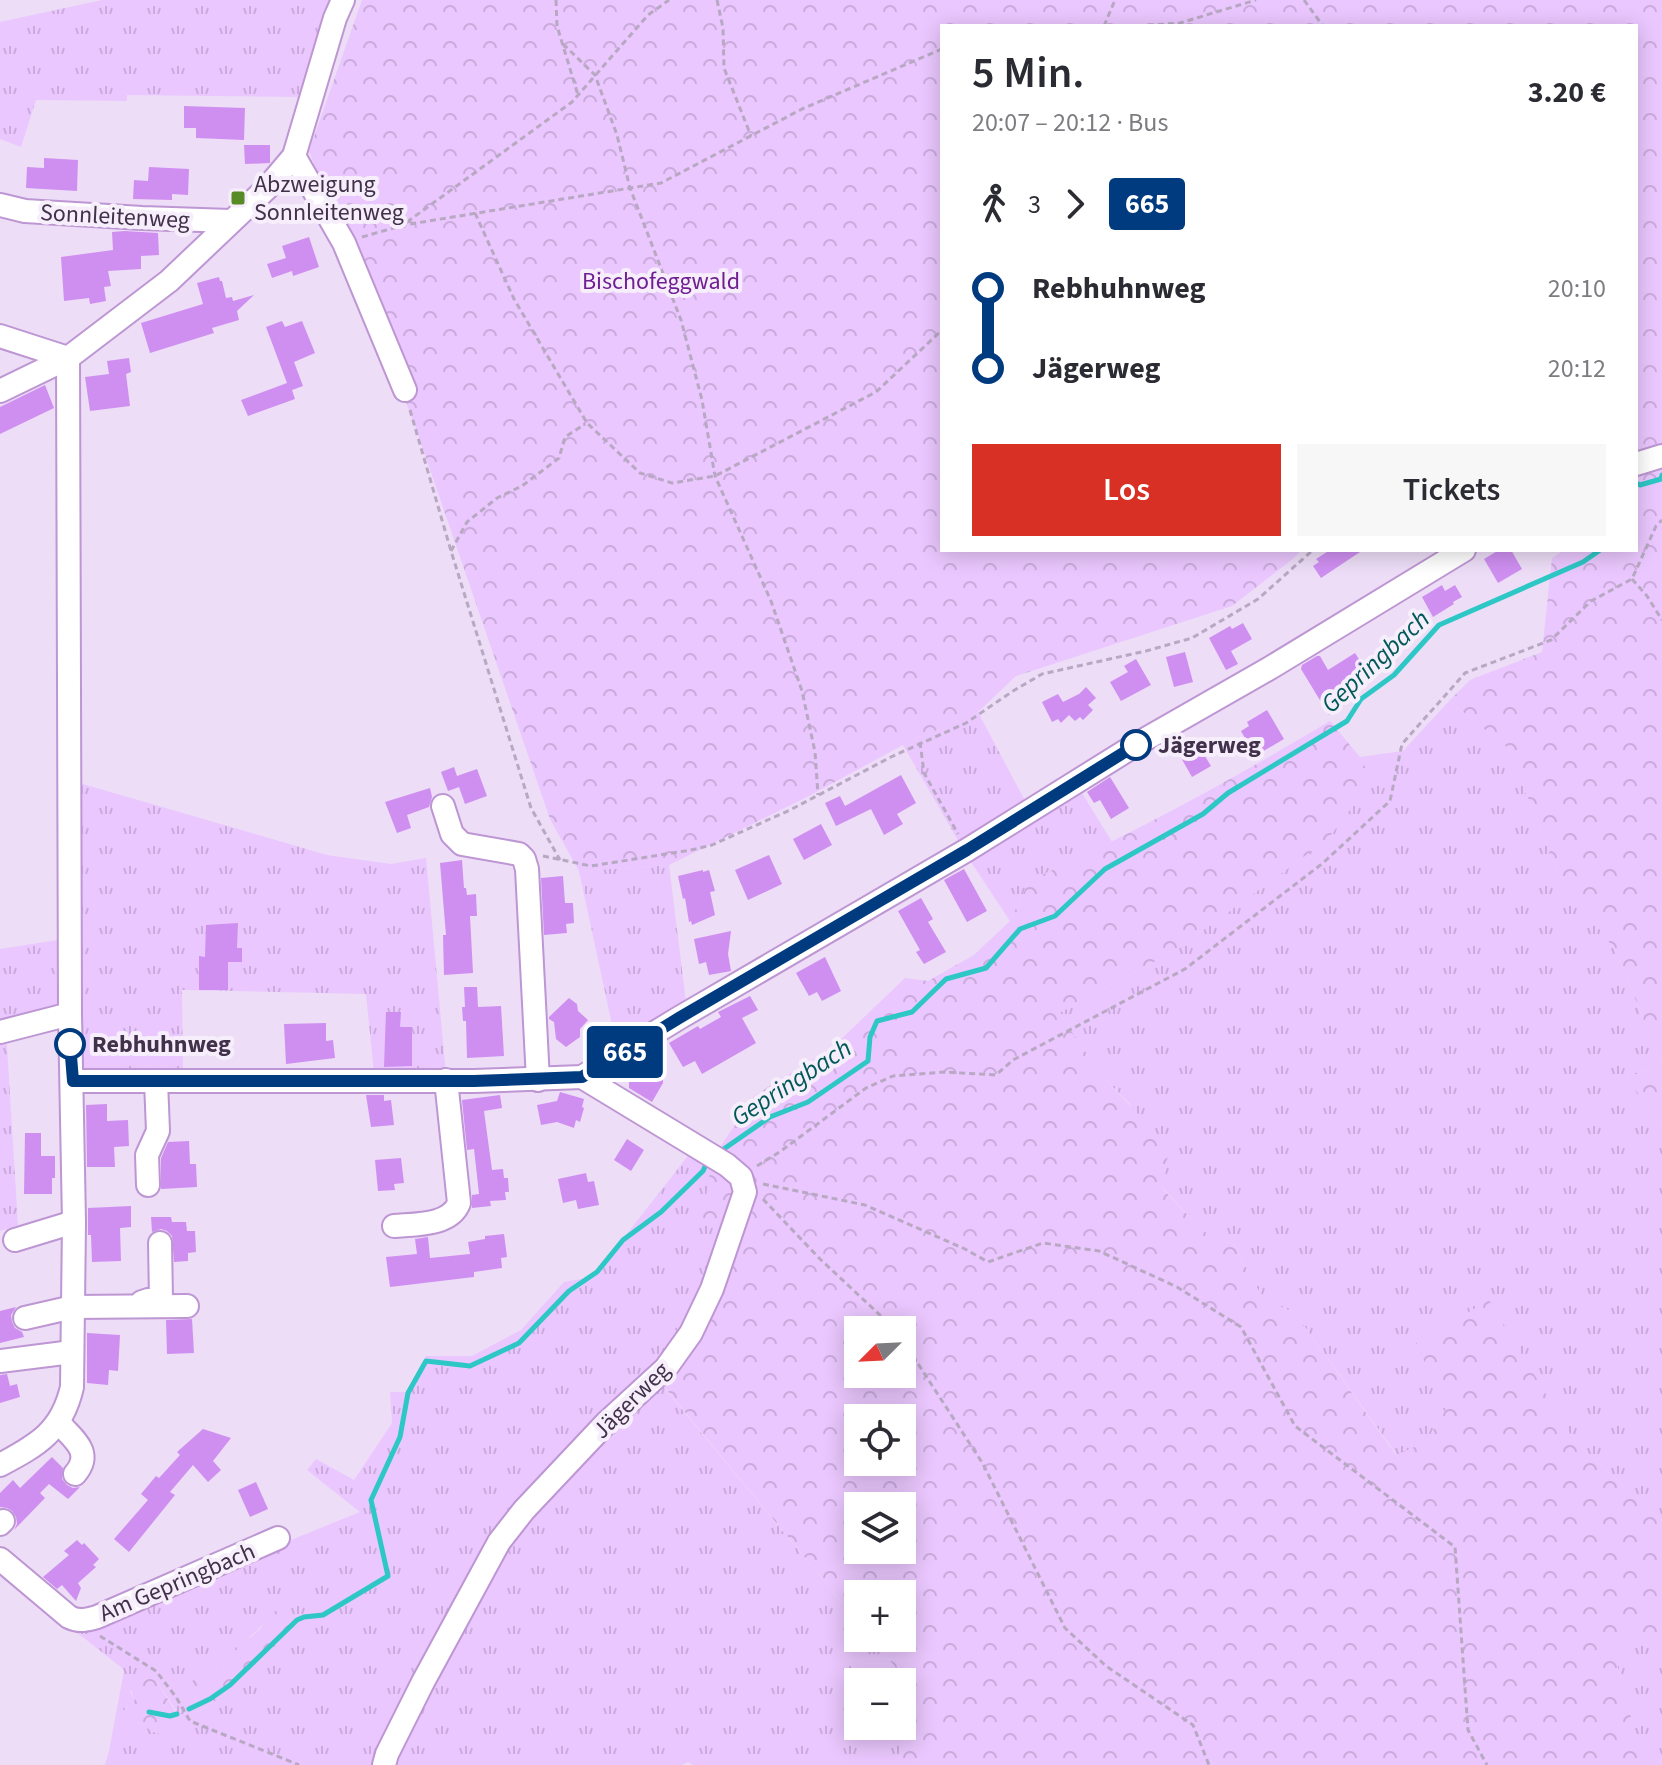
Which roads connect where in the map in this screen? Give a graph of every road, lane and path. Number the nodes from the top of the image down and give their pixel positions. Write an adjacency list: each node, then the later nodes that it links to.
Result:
1 (343, 0): 16 (street)
2 (556, 0): 11 (path)
3 (669, 0): 13 (path)
4 (717, 0): 15 (path)
5 (1115, 0): 8 (path)
6 (1256, 0): 9 (path)
7 (1304, 0): 10 (path)
8 (1105, 24)
9 (1166, 24)
10 (1322, 24)
11 (563, 44): 13 (path); 14 (path)
12 (940, 50): 15 (path)
13 (595, 75): 14 (path); 17 (path)
14 (578, 95): 21 (path)
15 (751, 136): 17 (path)
16 (294, 156): 20 (street); 22 (street)
17 (630, 188): 19 (path); 31 (path)
18 (0, 205): 20 (street, Sonnleitenweg)
19 (475, 213): 21 (path); 28 (path)
20 (231, 221): 25 (street)
21 (404, 225): 22 (path)
22 (344, 243): 26 (street)
23 (940, 332): 31 (path)
24 (0, 336): 25 (street)
25 (68, 358): 27 (street); 44 (street)
26 (405, 390): 33 (path)
27 (0, 391)
28 (587, 423): 31 (path); 33 (path)
29 (1660, 457): 30 (street)
30 (1638, 463)
31 (715, 476): 39 (path)
32 (1662, 520): 36 (path)
33 (451, 551): 43 (path)
34 (1311, 552): 38 (path)
35 (1461, 552): 41 (street)
36 (1632, 579): 37 (path); 51 (path)
37 (1662, 620)
38 (920, 742): 39 (path); 41 (path)
39 (818, 795): 43 (path)
40 (448, 798): 48 (street)
41 (967, 850): 46 (street)
42 (543, 856): 43 (path)
43 (560, 860)
44 (70, 1014): 45 (street); 49 (street)
45 (0, 1032)
46 (582, 1077): 48 (street); 51 (street)
47 (446, 1080): 48 (street); 50 (street); 54 (street)
48 (538, 1080)
49 (73, 1081): 50 (street); 53 (street)
50 (156, 1081): 52 (street)
51 (734, 1171): 60 (path); 72 (street, Jägerweg); 74 (path)
52 (148, 1185)
53 (74, 1222): 55 (street); 59 (street)
54 (394, 1226)
55 (15, 1240)
56 (160, 1243): 57 (street)
57 (133, 1306): 58 (street); 59 (street)
58 (187, 1306)
59 (73, 1307): 61 (street); 62 (street)
60 (881, 1316)
61 (25, 1318)
62 (72, 1352): 63 (street); 65 (street)
63 (0, 1361)
64 (916, 1361): 73 (path)
65 (58, 1422): 66 (street); 67 (street)
66 (0, 1465)
67 (75, 1474)
68 (278, 1538): 70 (street, Am Gepringbach)
69 (0, 1559): 70 (street, Am Gepringbach)
70 (88, 1620): 71 (path)
71 (299, 1765)
72 (384, 1765)
73 (1209, 1765)
74 (1487, 1765)

